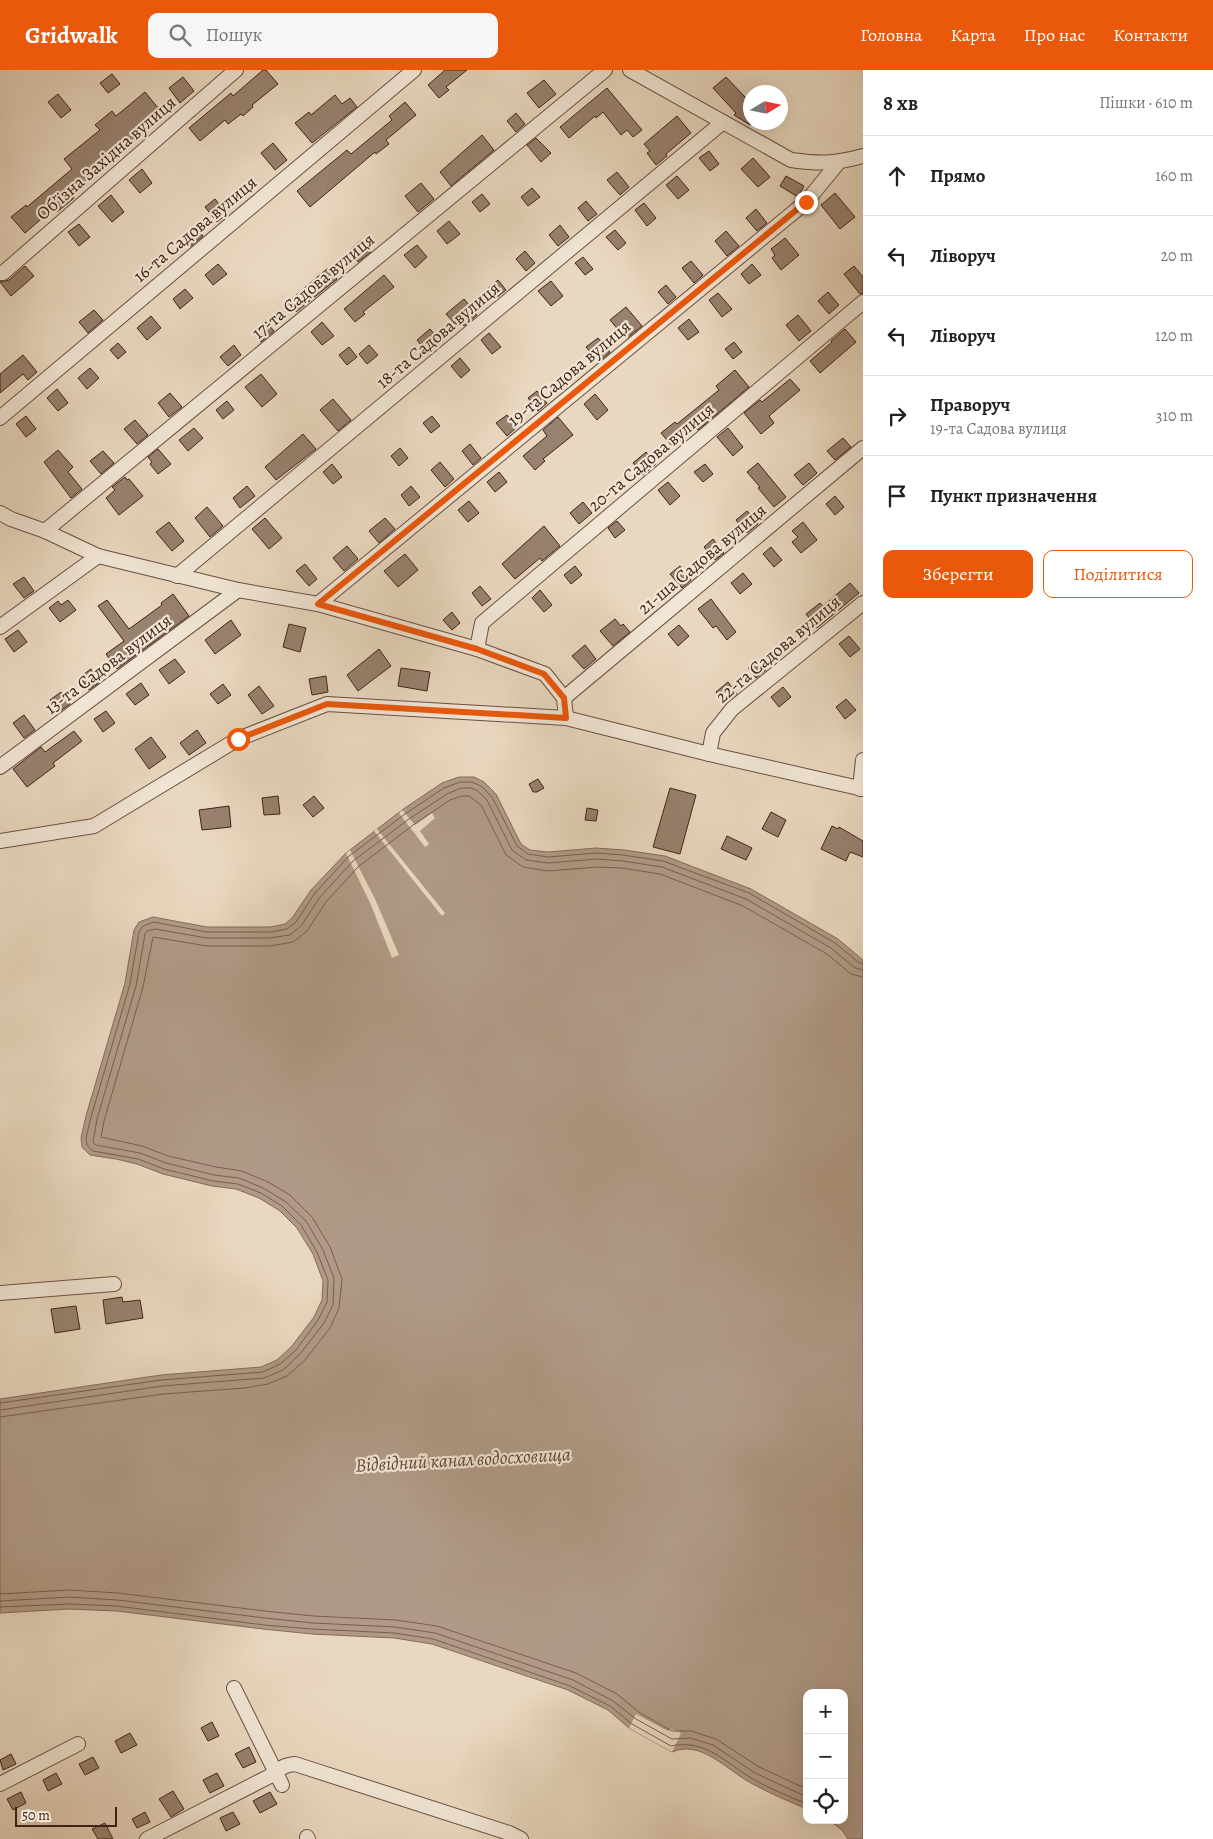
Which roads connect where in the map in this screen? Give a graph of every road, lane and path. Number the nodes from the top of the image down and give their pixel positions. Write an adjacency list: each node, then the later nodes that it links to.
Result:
1 (236, 70): 8 (street, Обʼїзна Західна вулиця)
2 (414, 70): 10 (street, 16-та Садова вулиця)
3 (604, 70): 13 (street, 17-та Садова вулиця)
4 (630, 70): 5 (street)
5 (723, 122): 7 (street); 15 (street, 18-та Садова вулиця)
6 (863, 156): 7 (street)
7 (838, 163): 18 (street, 19-та Садова вулиця)
8 (0, 273)
9 (863, 302): 20 (street, 20-та Садова вулиця)
10 (0, 418)
11 (863, 448): 21 (street, 21-ша Садова вулиця)
12 (0, 513): 13 (street)
13 (45, 531): 14 (street)
14 (98, 556): 15 (street); 19 (street)
15 (177, 576): 16 (street)
16 (238, 590): 18 (street); 25 (street, 13-та Садова вулиця)
17 (863, 602): 23 (street, 22-га Садова вулиця)
18 (318, 604): 20 (street)
19 (0, 627)
20 (477, 649): 21 (street)
21 (564, 698): 22 (street)
22 (566, 718): 23 (street); 27 (street)
23 (709, 754): 26 (street)
24 (863, 760): 26 (street)
25 (0, 767)
26 (862, 789)
27 (0, 841)
28 (114, 1284): 29 (street)
29 (0, 1293)
30 (234, 1688): 32 (street)
31 (78, 1744): 33 (street)
32 (279, 1779): 34 (street); 35 (street)
33 (0, 1784)
34 (147, 1839)
35 (521, 1839)

